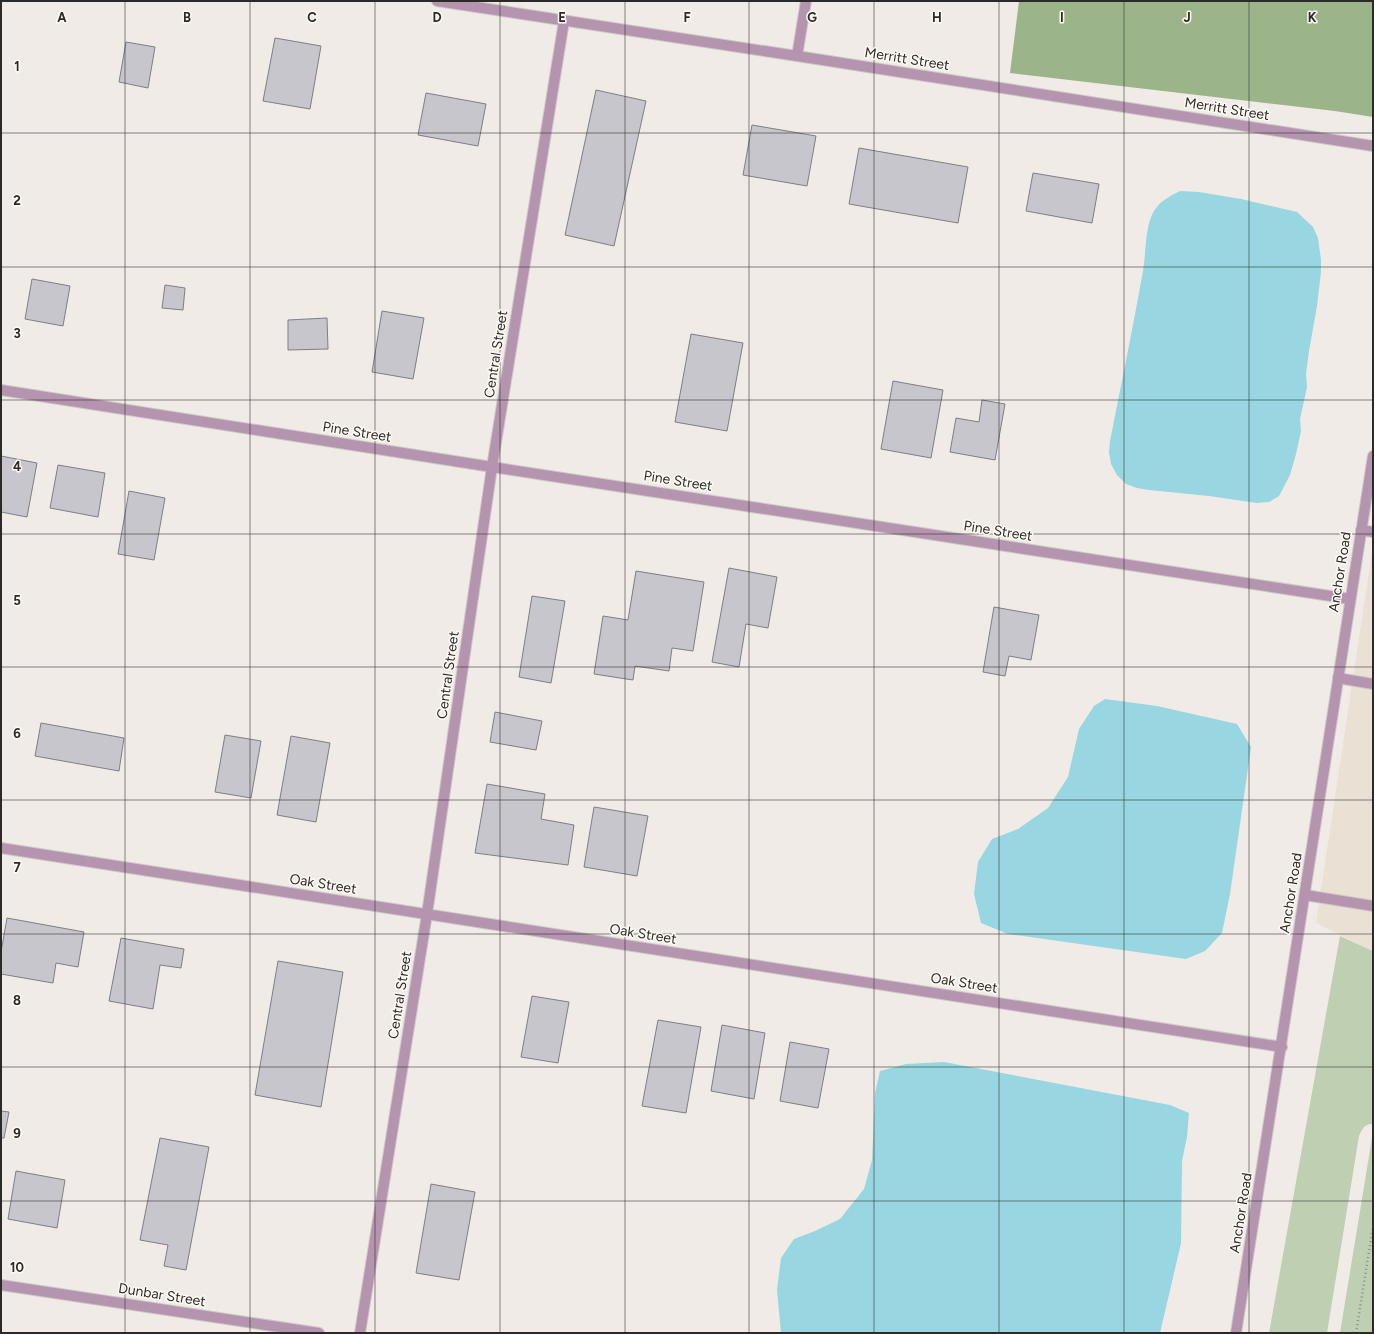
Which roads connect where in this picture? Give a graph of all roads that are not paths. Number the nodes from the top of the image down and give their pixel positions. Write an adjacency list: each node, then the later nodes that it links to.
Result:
1 (437, 1): 3 (street, Merritt Street)
2 (806, 1): 4 (street)
3 (564, 21): 4 (street, Merritt Street); 8 (street, Central Street)
4 (797, 56): 5 (street, Merritt Street)
5 (1373, 146)
6 (1, 390): 8 (street, Pine Street)
7 (1373, 456): 9 (street, Anchor Road)
8 (492, 467): 11 (street, Pine Street); 17 (street, Central Street)
9 (1361, 530): 10 (street); 11 (street, Anchor Road)
10 (1373, 532)
11 (1350, 599): 12 (street, Anchor Road)
12 (1338, 678): 13 (street); 15 (street, Anchor Road)
13 (1373, 684)
14 (1, 848): 17 (street, Oak Street)
15 (1305, 895): 16 (street); 18 (street, Anchor Road)
16 (1373, 906)
17 (427, 914): 18 (street, Oak Street); 21 (street, Central Street)
18 (1282, 1046): 22 (street, Anchor Road)
19 (1, 1285): 20 (street, Dunbar Street)
20 (319, 1333)
21 (360, 1333)
22 (1236, 1333)

